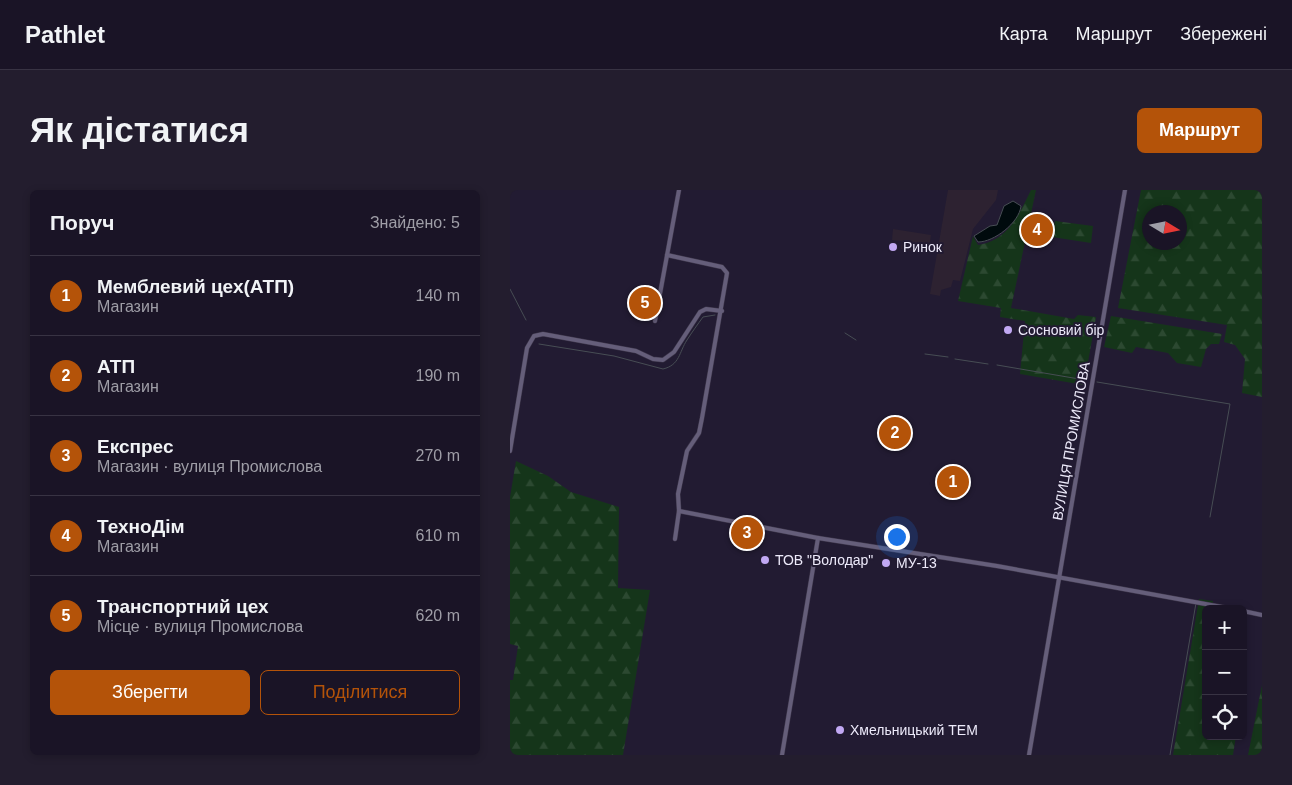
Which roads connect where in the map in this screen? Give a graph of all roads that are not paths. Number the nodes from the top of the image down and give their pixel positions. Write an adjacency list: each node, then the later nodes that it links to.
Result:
1 (679, 190): 3 (street)
2 (1125, 190): 10 (street, ВУЛИЦЯ ПРОМИСЛОВА)
3 (667, 255): 4 (street); 5 (street)
4 (722, 311): 6 (street); 7 (street)
5 (656, 321)
6 (510, 451)
7 (679, 511): 8 (street); 9 (street)
8 (818, 538): 10 (street); 14 (street)
9 (675, 539)
10 (1059, 578): 11 (street); 15 (street, ВУЛИЦЯ ПРОМИСЛОВА)
11 (1211, 605)
12 (1247, 612): 13 (street)
13 (1262, 615)
14 (782, 755)
15 (1029, 755)

